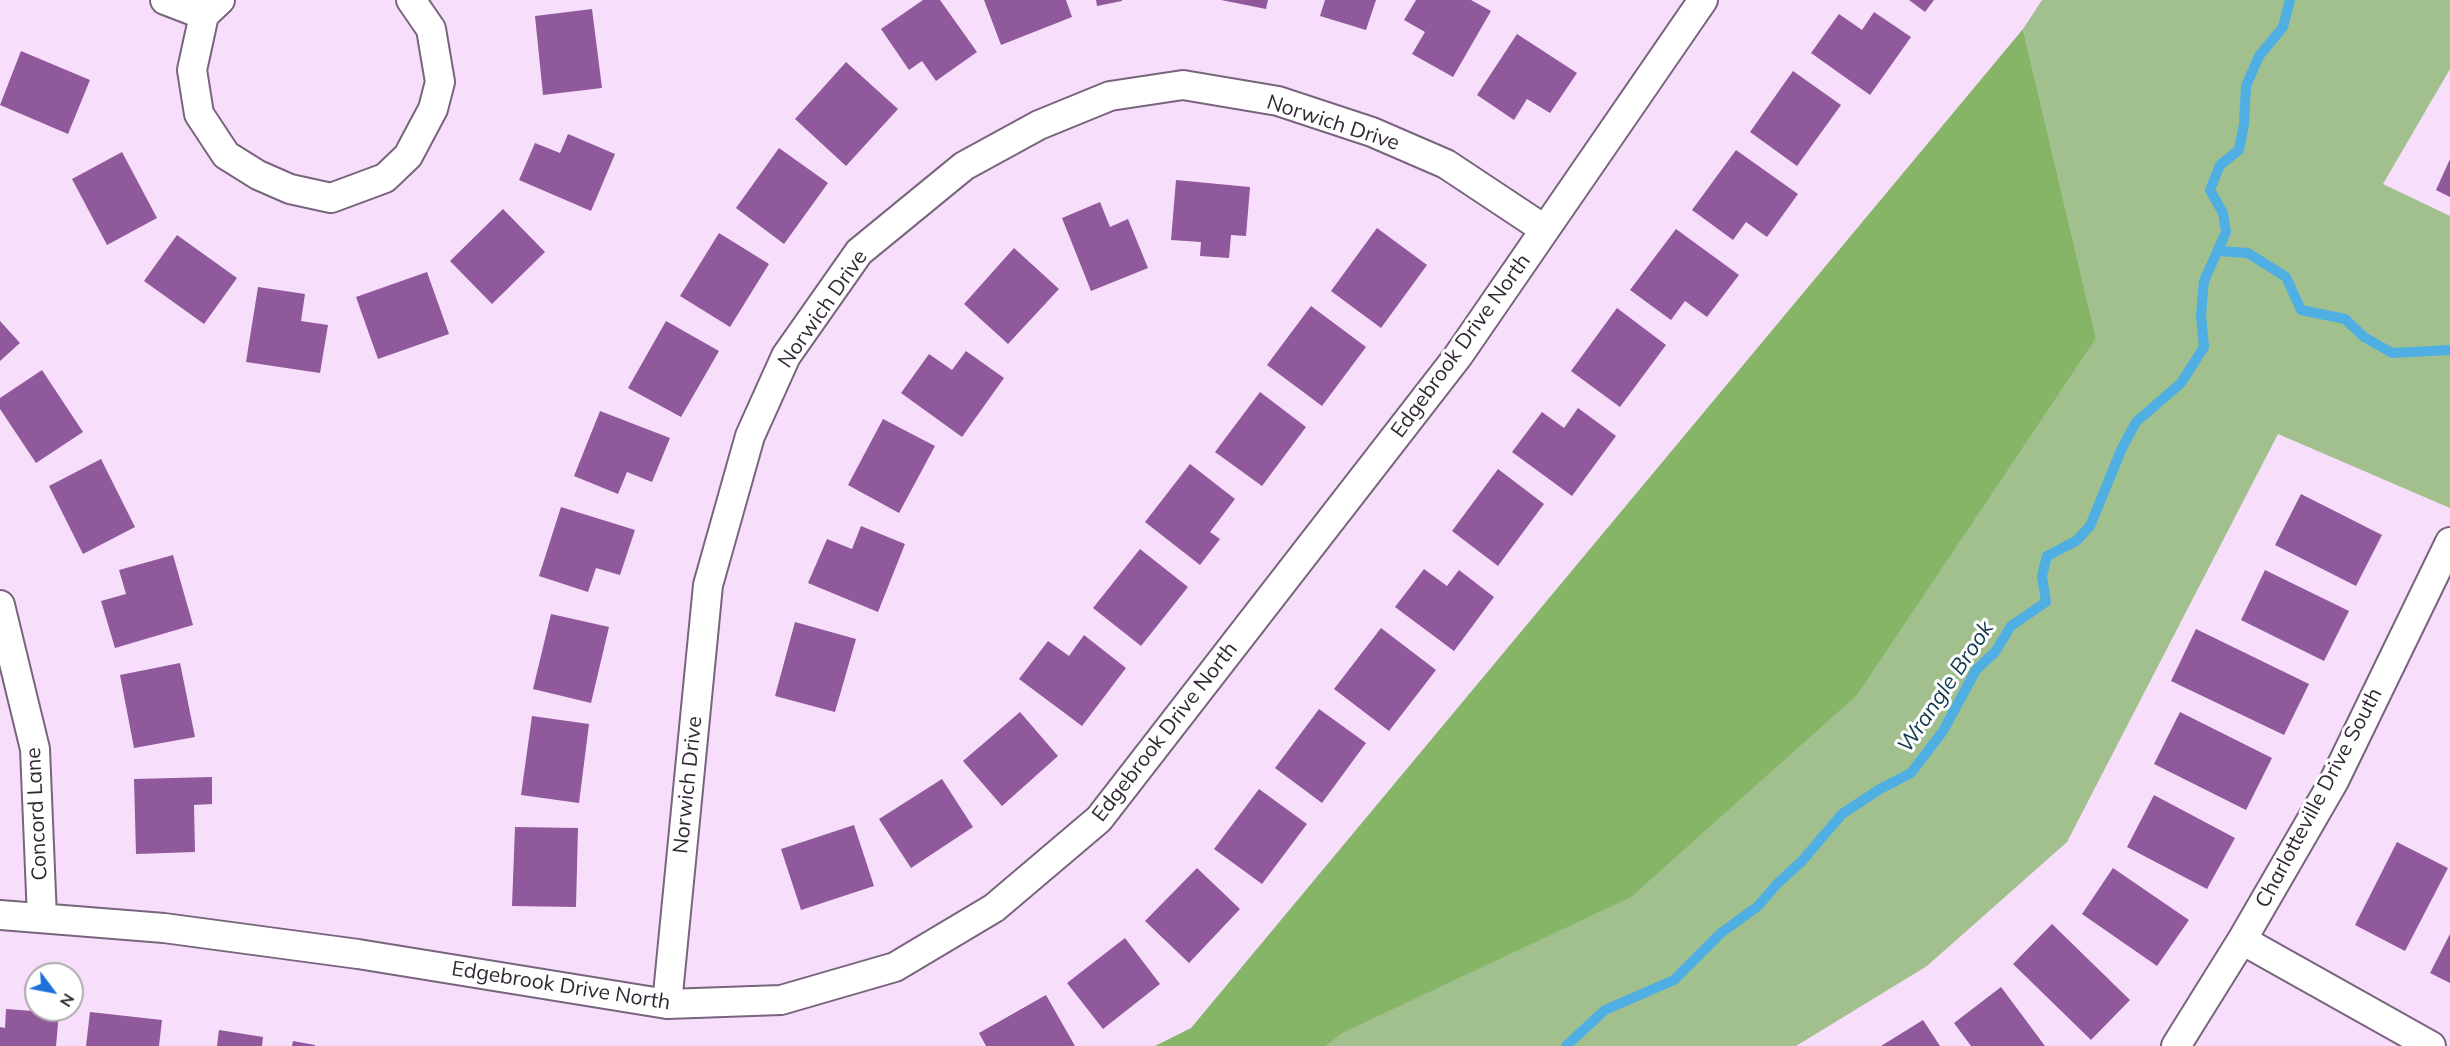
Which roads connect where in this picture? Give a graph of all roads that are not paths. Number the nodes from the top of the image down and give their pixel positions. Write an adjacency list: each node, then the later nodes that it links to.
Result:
1 (165, 0): 4 (street)
2 (411, 0): 4 (street)
3 (1702, 0): 5 (street, Edgebrook Drive North)
4 (212, 7)
5 (1544, 229): 11 (street, Edgebrook Drive North); 11 (street, Norwich Drive)
6 (2449, 549): 10 (street, Charlotteville Drive South)
7 (0, 606): 9 (street, Concord Lane)
8 (0, 915): 9 (street, Edgebrook Drive North)
9 (42, 918): 11 (street, Edgebrook Drive North)
10 (2242, 940): 12 (street, Charlotteville Drive South); 13 (street)
11 (667, 1004)
12 (2176, 1046)
13 (2431, 1046)

